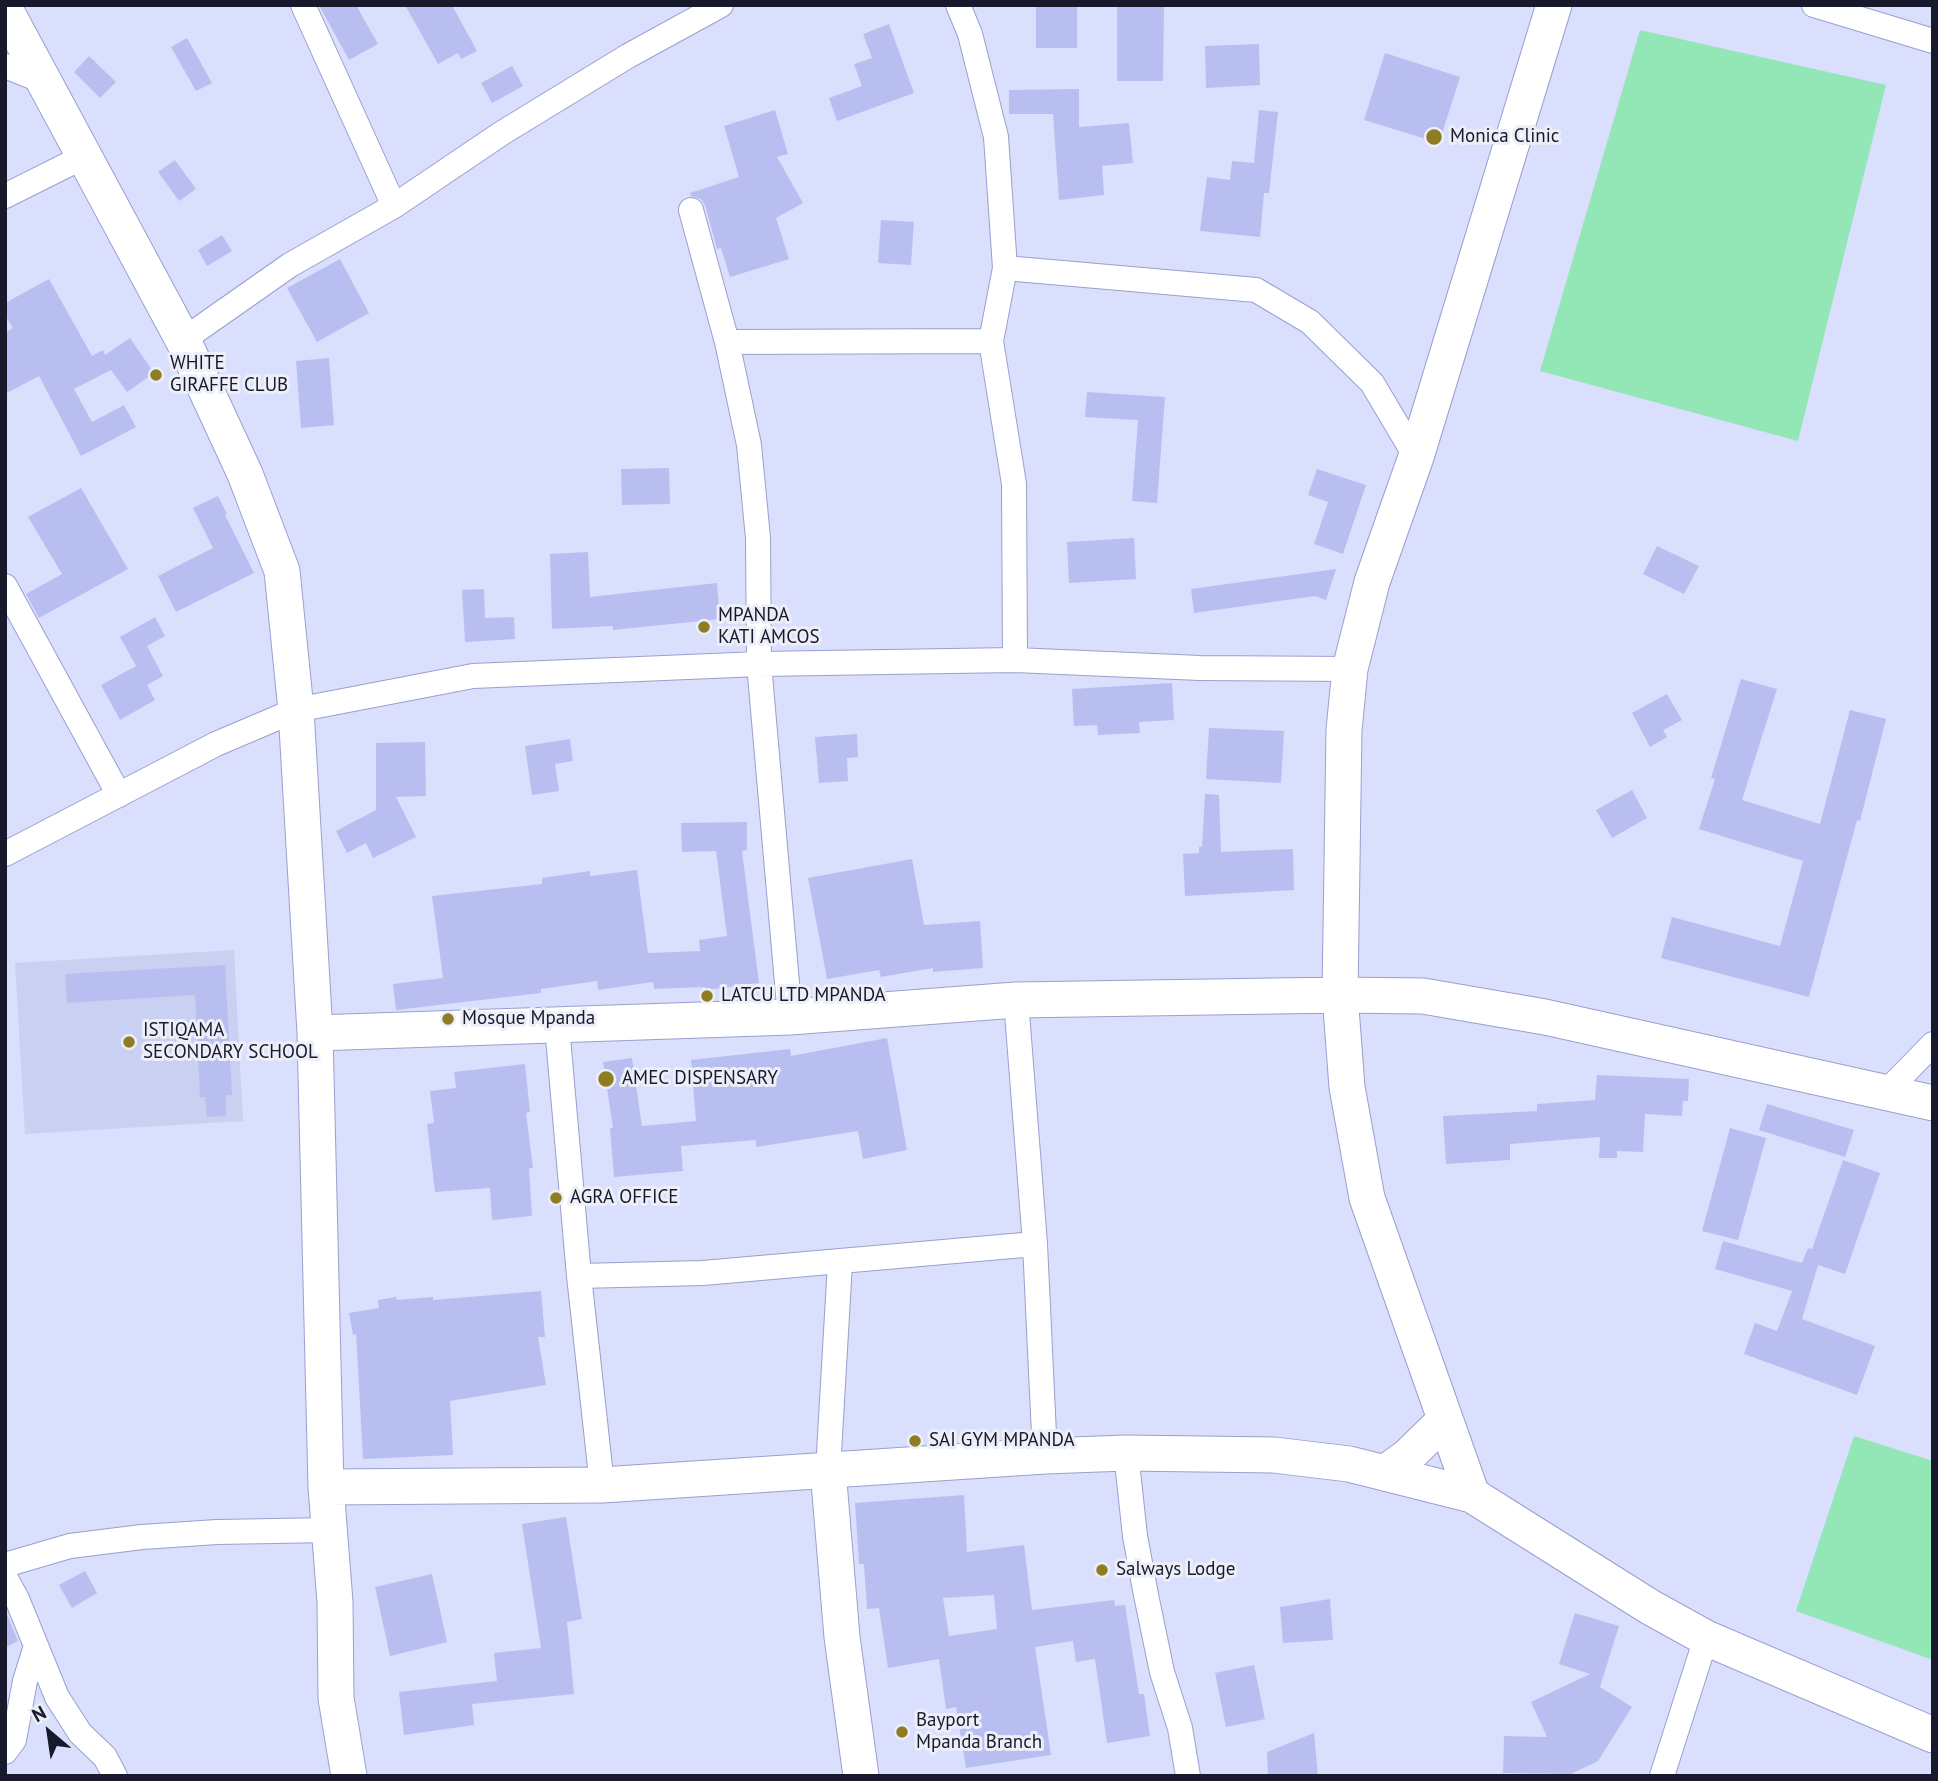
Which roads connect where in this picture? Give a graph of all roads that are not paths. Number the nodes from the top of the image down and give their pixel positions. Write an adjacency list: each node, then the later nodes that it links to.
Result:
1 (303, 5): 12 (street)
2 (721, 5): 12 (street)
3 (958, 5): 14 (street)
4 (1554, 5): 18 (street)
5 (1814, 5): 7 (street)
6 (5, 9): 9 (street)
7 (1933, 41)
8 (5, 66): 9 (street)
9 (47, 83): 10 (street)
10 (85, 156): 11 (street); 15 (street)
11 (5, 196)
12 (394, 206): 15 (street)
13 (691, 210): 17 (street)
14 (1005, 268): 16 (street); 18 (street)
15 (183, 340): 23 (street)
16 (991, 341): 17 (street); 20 (street)
17 (727, 342): 21 (street)
18 (1416, 457): 22 (street)
19 (5, 586): 24 (street)
20 (1015, 660): 21 (street); 22 (street)
21 (759, 664): 23 (street); 28 (street)
22 (1349, 668): 26 (street)
23 (296, 710): 24 (street); 30 (street)
24 (119, 795): 25 (street)
25 (5, 854)
26 (1340, 995): 27 (street); 32 (street); 37 (street)
27 (1016, 1000): 28 (street); 34 (street)
28 (790, 1017): 29 (street)
29 (557, 1026): 30 (street); 36 (street)
30 (315, 1033): 43 (street)
31 (1933, 1044): 32 (street)
32 (1887, 1091): 33 (street)
33 (1933, 1103)
34 (1035, 1244): 35 (street); 39 (street)
35 (840, 1263): 36 (street); 40 (street)
36 (579, 1276): 42 (street)
37 (1446, 1420): 41 (street); 44 (street)
38 (1126, 1453): 39 (street); 41 (street); 55 (street)
39 (1045, 1456): 40 (street)
40 (828, 1471): 42 (street); 54 (street)
41 (1386, 1472): 44 (street)
42 (602, 1485): 43 (street)
43 (327, 1487): 45 (street)
44 (1472, 1495): 48 (street)
45 (330, 1530): 46 (street); 53 (street)
46 (5, 1565)
47 (5, 1577): 49 (street)
48 (1706, 1638): 50 (street); 56 (street)
49 (35, 1649): 51 (street); 52 (street)
50 (1933, 1735)
51 (5, 1752)
52 (115, 1776)
53 (349, 1776)
54 (861, 1776)
55 (1188, 1776)
56 (1662, 1776)

